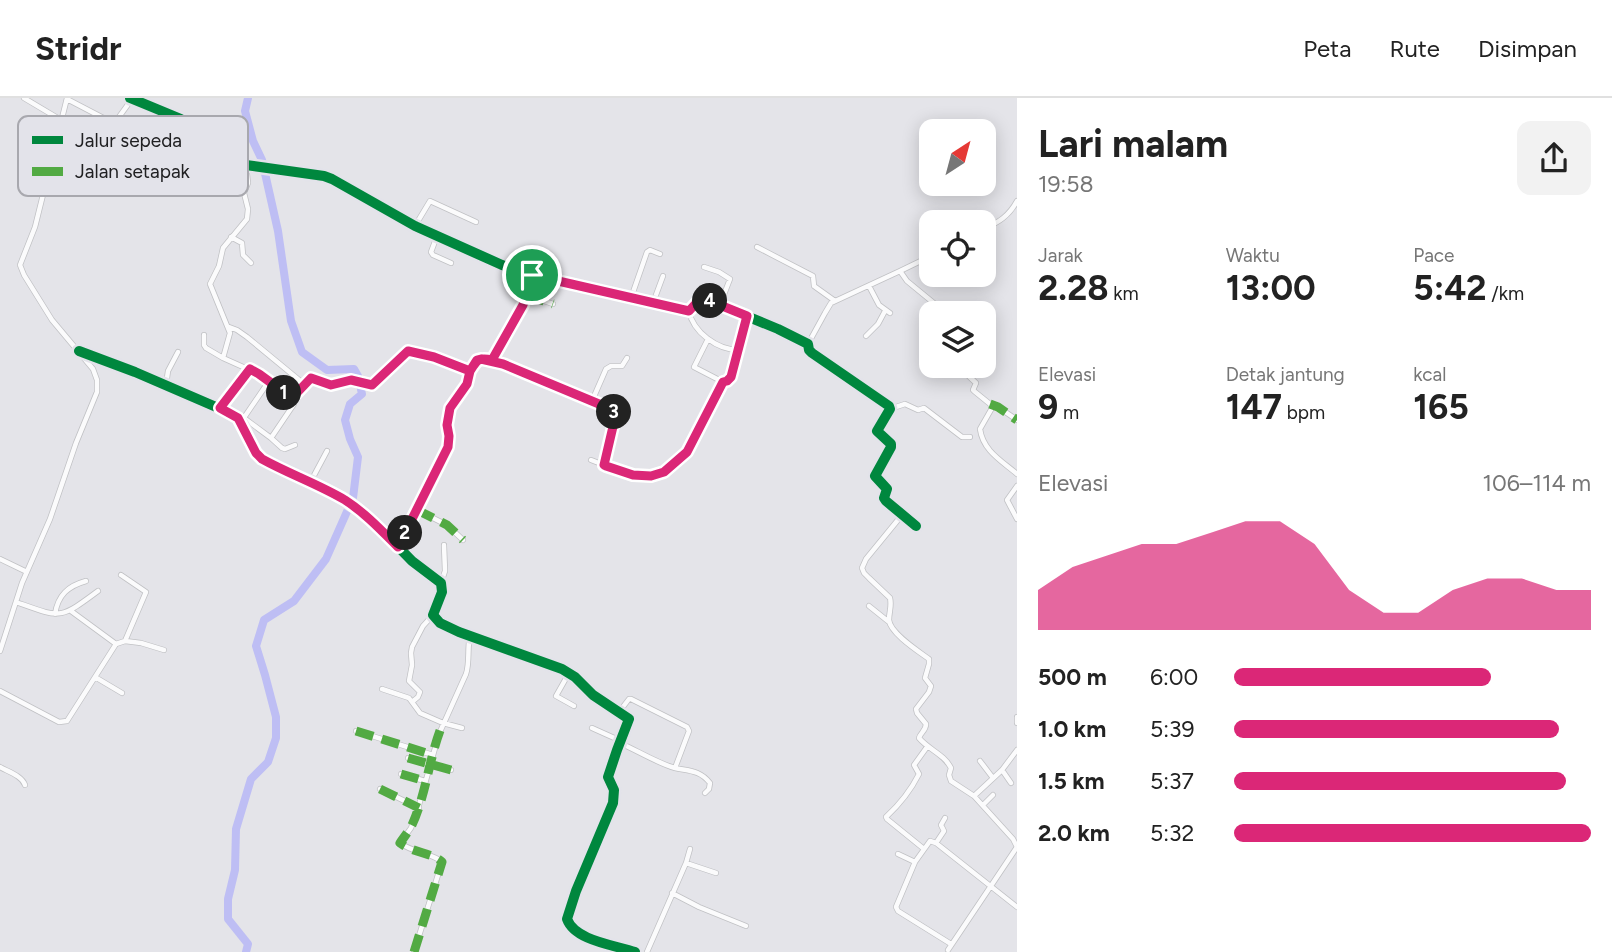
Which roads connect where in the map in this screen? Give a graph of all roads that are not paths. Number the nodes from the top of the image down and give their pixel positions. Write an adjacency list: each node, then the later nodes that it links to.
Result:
1 (24, 98): 4 (street)
2 (67, 98): 5 (street); 6 (street)
3 (131, 98): 7 (street); 8 (street)
4 (54, 116)
5 (62, 116)
6 (100, 116)
7 (120, 116)
8 (174, 116)
9 (248, 166): 15 (street)
10 (43, 196): 42 (street)
11 (245, 196): 17 (street)
12 (1017, 201): 14 (street)
13 (476, 222): 15 (street)
14 (996, 223)
15 (415, 226): 16 (street)
16 (437, 236): 22 (street); 25 (street)
17 (231, 237): 21 (street); 37 (street)
18 (757, 247): 30 (street)
19 (660, 254): 29 (street)
20 (919, 262): 24 (street)
21 (251, 263)
22 (451, 263)
23 (704, 267): 34 (street)
24 (900, 271): 27 (street); 31 (street)
25 (532, 275): 28 (street); 29 (street)
26 (663, 276): 32 (street)
27 (869, 286): 30 (street); 39 (street)
28 (527, 295): 33 (street); 47 (street)
29 (631, 298): 32 (street)
30 (836, 301): 41 (street)
31 (932, 301)
32 (653, 303): 35 (street)
33 (553, 304)
34 (723, 306): 35 (street); 36 (street)
35 (689, 311): 40 (street)
36 (747, 316): 41 (street); 43 (street)
37 (228, 326): 45 (street); 53 (street)
38 (204, 335): 45 (street)
39 (866, 336)
40 (708, 340): 43 (street); 52 (street)
41 (808, 344): 59 (street)
42 (79, 351): 54 (street); 79 (street)
43 (739, 351): 52 (street)
44 (178, 352): 54 (street)
45 (223, 358): 48 (street)
46 (627, 358): 56 (street)
47 (492, 360): 49 (street); 56 (street)
48 (250, 369): 51 (street); 58 (street)
49 (470, 371): 53 (street); 71 (street)
50 (971, 378): 57 (street)
51 (269, 382): 55 (street); 60 (street)
52 (723, 382): 67 (street)
53 (304, 384): 55 (street)
54 (166, 385): 58 (street)
55 (292, 398): 63 (street)
56 (592, 401): 67 (street)
57 (990, 404): 61 (street); 68 (street)
58 (220, 408): 60 (street)
59 (890, 409): 62 (street); 72 (street)
60 (242, 420): 63 (street); 69 (street)
61 (1017, 420)
62 (970, 437)
63 (271, 438): 64 (street)
64 (295, 445)
65 (327, 451): 69 (street)
66 (591, 460): 67 (street)
67 (604, 465)
68 (1017, 474)
69 (310, 481): 77 (street)
70 (1017, 486): 73 (street)
71 (417, 510): 75 (street); 77 (street)
72 (902, 515): 74 (street); 89 (street)
73 (1017, 519)
74 (916, 526)
75 (463, 540)
76 (444, 545): 82 (street)
77 (398, 547): 82 (street)
78 (0, 559): 79 (street)
79 (27, 572): 84 (street)
80 (121, 575): 91 (street)
81 (86, 581): 87 (street)
82 (441, 583): 88 (street)
83 (98, 592): 86 (street)
84 (16, 602): 87 (street); 93 (street)
85 (869, 606): 89 (street)
86 (71, 611): 87 (street); 92 (street)
87 (55, 614)
88 (433, 615): 90 (street); 100 (street)
89 (889, 622): 110 (street)
90 (470, 635): 95 (street); 104 (street)
91 (125, 641): 92 (street); 94 (street)
92 (116, 644): 96 (street)
93 (0, 650)
94 (164, 650)
95 (569, 673): 101 (street); 102 (street)
96 (95, 677): 98 (street); 99 (street)
97 (382, 689): 100 (street)
98 (0, 691)
99 (122, 693)
100 (412, 702): 104 (street)
101 (574, 706)
102 (620, 712): 109 (street); 117 (street)
103 (1017, 716): 105 (street)
104 (443, 723): 106 (street); 112 (street)
105 (1017, 723)
106 (462, 727)
107 (592, 728): 109 (street)
108 (356, 731): 112 (street)
109 (620, 742): 117 (street); 146 (street)
110 (928, 747): 128 (street); 134 (street)
111 (1016, 753): 119 (street)
112 (433, 755): 115 (street)
113 (408, 758): 115 (street)
114 (980, 761): 121 (street)
115 (431, 765): 118 (street); 122 (street)
116 (0, 767): 124 (street)
117 (675, 768): 126 (street)
118 (451, 770)
119 (1002, 770): 121 (street); 123 (street)
120 (401, 774): 122 (street)
121 (993, 778): 128 (street)
122 (425, 781): 130 (street)
123 (1011, 783)
124 (25, 785)
125 (380, 789): 130 (street)
126 (705, 793)
127 (993, 795): 129 (street)
128 (974, 796): 129 (street)
129 (983, 804): 139 (street)
130 (419, 808): 145 (street)
131 (945, 818): 132 (street)
132 (936, 843): 134 (street); 139 (street)
133 (691, 849): 137 (street)
134 (924, 849): 136 (street)
135 (898, 854): 136 (street)
136 (915, 862): 143 (street)
137 (686, 863): 138 (street); 140 (street)
138 (716, 873)
139 (990, 887): 141 (street); 143 (street)
140 (672, 892): 142 (street); 147 (street)
141 (1017, 907)
142 (746, 926)
143 (951, 944): 144 (street)
144 (948, 950)
145 (414, 952)
146 (635, 952)
147 (647, 952)

